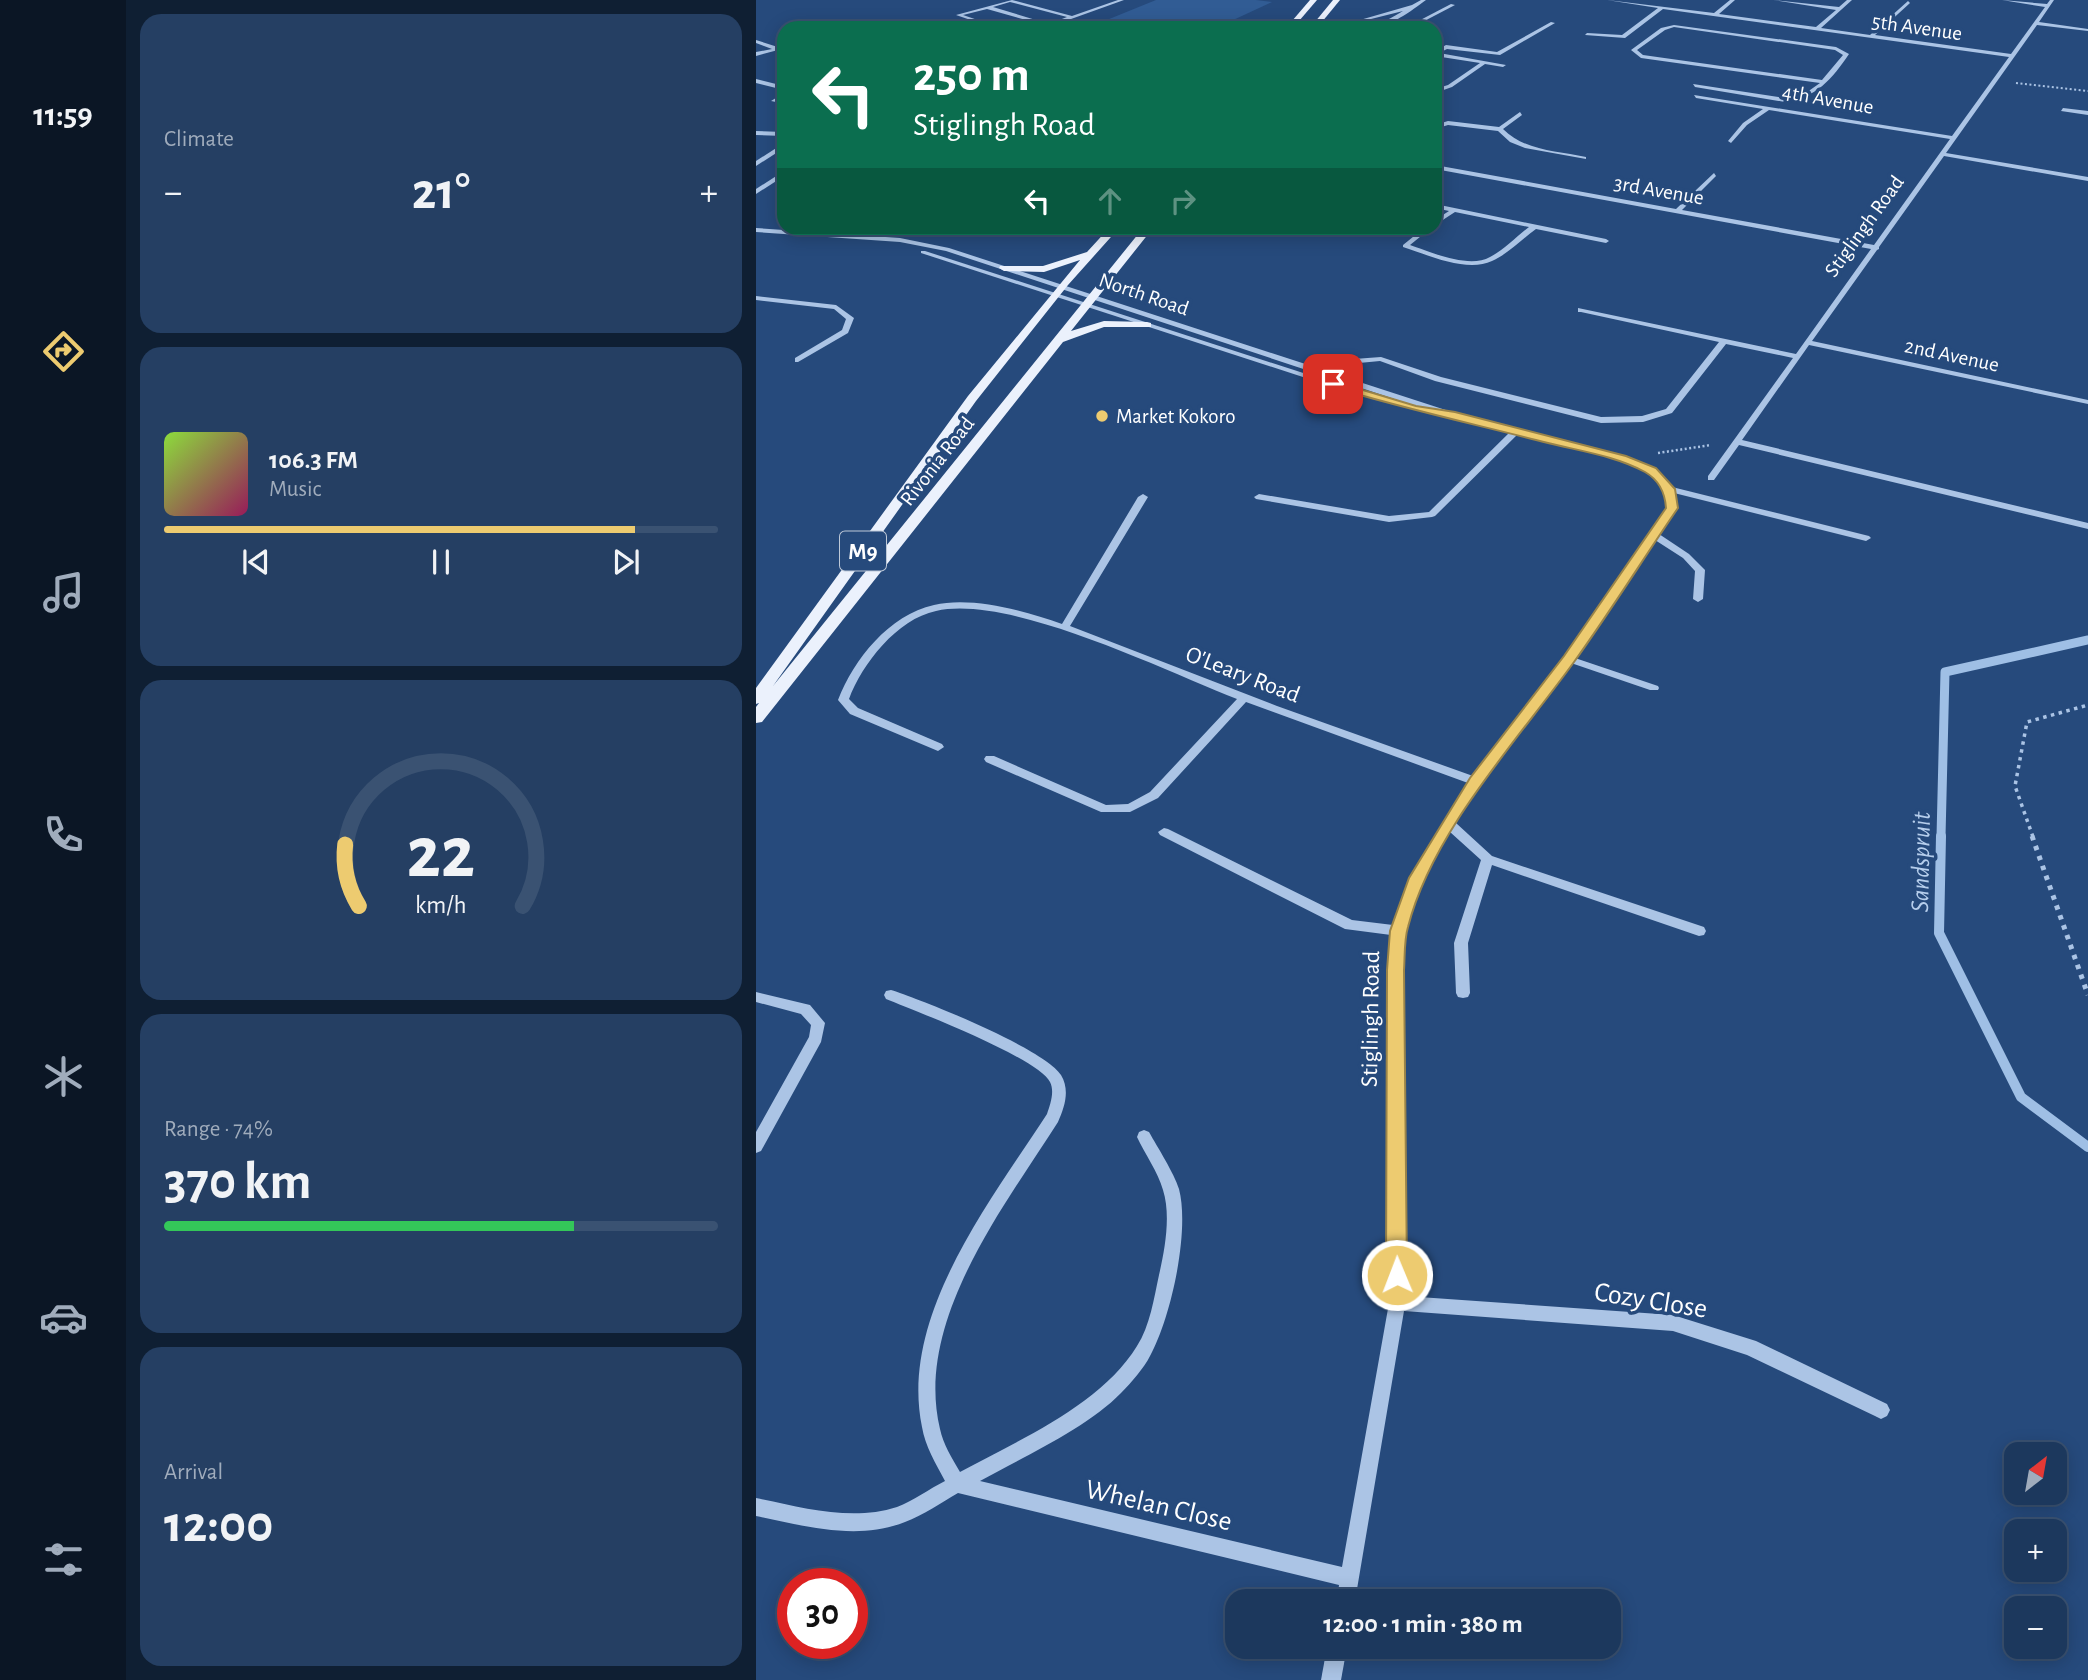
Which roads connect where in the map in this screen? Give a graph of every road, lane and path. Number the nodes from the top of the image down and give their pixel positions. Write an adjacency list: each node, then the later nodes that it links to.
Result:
1 (1122, 0): 20 (street)
2 (1314, 0): 24 (main road)
3 (1337, 0): 25 (main road)
4 (1424, 0): 15 (street)
5 (1609, 0): 16 (street, 5th Avenue)
6 (1683, 0): 17 (street)
7 (1733, 0): 19 (street)
8 (1775, 0): 18 (street)
9 (1850, 0): 18 (street)
10 (2004, 0): 12 (street)
11 (1908, 2): 37 (street)
12 (2050, 3): 31 (street, Stiglingh Road)
13 (1452, 5): 28 (street)
14 (983, 6): 20 (street); 21 (street); 22 (street)
15 (1414, 6): 26 (street); 27 (street)
16 (1663, 8): 17 (street, 5th Avenue); 35 (street)
17 (1671, 9): 19 (street, 5th Avenue)
18 (1840, 9): 33 (street)
19 (1714, 15): 29 (street, 5th Avenue)
20 (1071, 17): 23 (street)
21 (977, 21)
22 (1035, 21)
23 (1060, 21)
24 (1295, 21)
25 (1319, 21)
26 (1359, 21)
27 (1388, 21)
28 (1421, 21)
29 (1769, 22): 32 (street, 5th Avenue); 36 (street)
30 (1553, 23): 41 (street)
31 (2035, 23): 34 (street); 46 (street, Stiglingh Road)
32 (1785, 24): 33 (street, 5th Avenue); 38 (street)
33 (1817, 29): 37 (street, 5th Avenue)
34 (2088, 30)
35 (1587, 34)
36 (1751, 36): 38 (street); 51 (street)
37 (1872, 36): 46 (street, 5th Avenue)
38 (1767, 38): 51 (street)
39 (756, 41): 42 (street)
40 (1442, 46): 41 (street)
41 (1446, 47): 43 (street)
42 (777, 49): 44 (street)
43 (1442, 50)
44 (756, 54)
45 (1442, 55): 47 (street)
46 (2013, 56): 50 (street, Stiglingh Road)
47 (1484, 62): 48 (street); 54 (street)
48 (1503, 65)
49 (756, 81): 53 (street)
50 (1993, 81): 55 (path); 67 (street, Stiglingh Road)
51 (1823, 82): 52 (street)
52 (1695, 85)
53 (777, 86)
54 (1442, 89)
55 (2088, 91)
56 (1696, 96): 59 (street, 4th Avenue)
57 (777, 99): 58 (street)
58 (774, 101)
59 (1769, 107): 67 (street, 4th Avenue); 68 (street)
60 (2063, 110): 61 (street)
61 (2088, 113)
62 (1520, 114): 64 (street)
63 (1442, 125): 64 (street)
64 (1500, 129): 71 (street)
65 (756, 133): 66 (street)
66 (777, 134)
67 (1954, 138): 70 (street, Stiglingh Road)
68 (1731, 141)
69 (777, 150): 72 (street)
70 (1944, 155): 76 (street); 90 (street, Stiglingh Road)
71 (1584, 158)
72 (756, 164)
73 (1442, 168): 80 (street, 3rd Avenue)
74 (1714, 175): 80 (street)
75 (777, 178): 77 (street)
76 (2088, 178)
77 (756, 192)
78 (1442, 207): 79 (street)
79 (1454, 210): 81 (street); 82 (street)
80 (1678, 211): 90 (street, 3rd Avenue)
81 (1442, 218)
82 (1535, 226): 88 (street); 89 (street)
83 (756, 230): 84 (street, North Road)
84 (777, 232)
85 (816, 235): 92 (street, North Road); 93 (street, North Road)
86 (1107, 235): 91 (main road, Rivonia Road / M9)
87 (1142, 235): 95 (main road, Rivonia Road / M9)
88 (1418, 235)
89 (1606, 241)
90 (1877, 248): 99 (street, Stiglingh Road)
91 (1091, 252): 92 (main road); 93 (main road, Rivonia Road / M9)
92 (1004, 268): 93 (street, North Road)
93 (1057, 289): 95 (street, North Road); 122 (main road, Rivonia Road / M9)
94 (756, 299): 102 (street)
95 (1092, 300): 97 (street, North Road); 100 (main road, Rivonia Road / M9); 103 (street, North Road)
96 (1581, 310): 98 (street)
97 (1147, 325): 100 (main road); 105 (street, North Road)
98 (1724, 341): 101 (street); 103 (street)
99 (1808, 343): 101 (street, Stiglingh Road); 104 (street, 2nd Avenue)
100 (1055, 345): 124 (main road, Rivonia Road / M9)
101 (1799, 357): 107 (street, Stiglingh Road)
102 (798, 360)
103 (1335, 376): 105 (street, North Road)
104 (2088, 402)
105 (1455, 416): 106 (street, North Road)
106 (1516, 431): 108 (street, North Road); 112 (street)
107 (1738, 442): 108 (path); 109 (street, Stiglingh Road); 113 (street)
108 (1622, 458): 110 (street)
109 (1711, 478)
110 (1669, 489): 114 (street, Stiglingh Road); 115 (street)
111 (1143, 497): 118 (street)
112 (1259, 497)
113 (2088, 526)
114 (1653, 535): 116 (street); 119 (street, Stiglingh Road)
115 (1866, 538)
116 (1698, 599)
117 (996, 609): 118 (street, O'Leary Road); 125 (street)
118 (1064, 628): 121 (street, O'Leary Road)
119 (1569, 659): 120 (street); 127 (street, Stiglingh Road)
120 (1654, 688)
121 (1244, 698): 126 (street); 127 (street, O'Leary Road)
122 (756, 699)
123 (2088, 705): 135 (path)
124 (756, 718)
125 (938, 747)
126 (990, 759)
127 (1475, 781): 128 (street, Stiglingh Road)
128 (1449, 824): 130 (street); 131 (street, Stiglingh Road)
129 (1164, 832): 131 (street)
130 (1488, 859): 132 (street); 133 (street)
131 (1398, 931): 139 (street, Stiglingh Road)
132 (1699, 932)
133 (1463, 993)
134 (891, 995): 141 (street)
135 (2088, 995)
136 (756, 997): 138 (street)
137 (1144, 1138): 141 (street)
138 (756, 1146)
139 (1397, 1303): 140 (street, Cozy Close); 143 (street, Stiglingh Road)
140 (1881, 1410)
141 (956, 1484): 142 (street); 143 (street, Whelan Close)
142 (756, 1507)
143 (1350, 1578): 144 (street, Stiglingh Road)
144 (1348, 1589)
145 (1335, 1659): 146 (street)
146 (1331, 1680)

